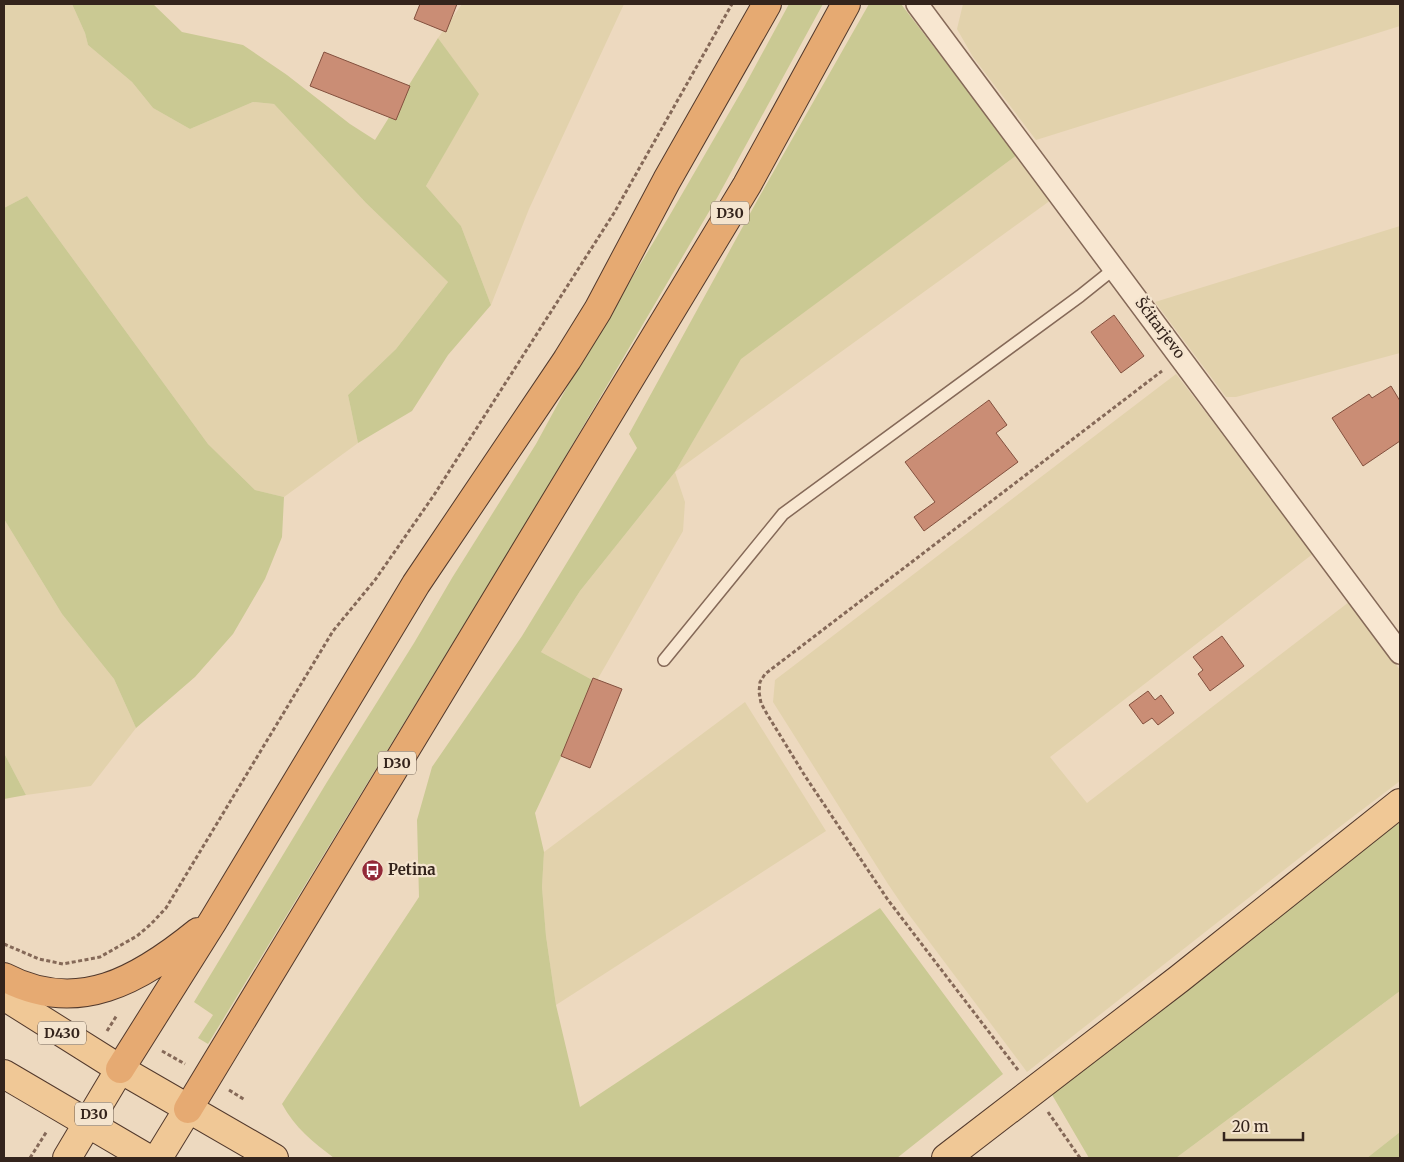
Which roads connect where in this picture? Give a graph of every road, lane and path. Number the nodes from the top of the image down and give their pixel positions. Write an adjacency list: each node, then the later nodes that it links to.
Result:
1 (732, 4): 11 (path)
2 (767, 4): 10 (highway, D30)
3 (846, 4): 18 (highway, D30)
4 (917, 4): 5 (street, Šćitarjevo)
5 (1114, 268): 6 (street, Šćitarjevo); 8 (lane)
6 (1181, 357): 7 (street, Šćitarjevo); 19 (path)
7 (1400, 654)
8 (664, 660)
9 (1400, 803): 19 (main road)
10 (213, 920): 12 (highway); 15 (highway, D30)
11 (4, 944)
12 (4, 977)
13 (4, 996): 16 (main road, D430)
14 (118, 1015): 15 (path)
15 (139, 1038): 16 (highway, D30); 18 (path)
16 (120, 1069): 21 (main road); 22 (main road, D30)
17 (4, 1074): 22 (main road)
18 (208, 1077): 20 (path); 21 (highway, D30)
19 (1034, 1091): 27 (main road); 28 (path)
20 (245, 1100)
21 (188, 1108): 25 (main road, D30); 26 (main road)
22 (88, 1123): 23 (main road, D30); 24 (main road)
23 (67, 1158)
24 (147, 1158)
25 (158, 1158)
26 (274, 1158)
27 (946, 1158)
28 (1080, 1158)

